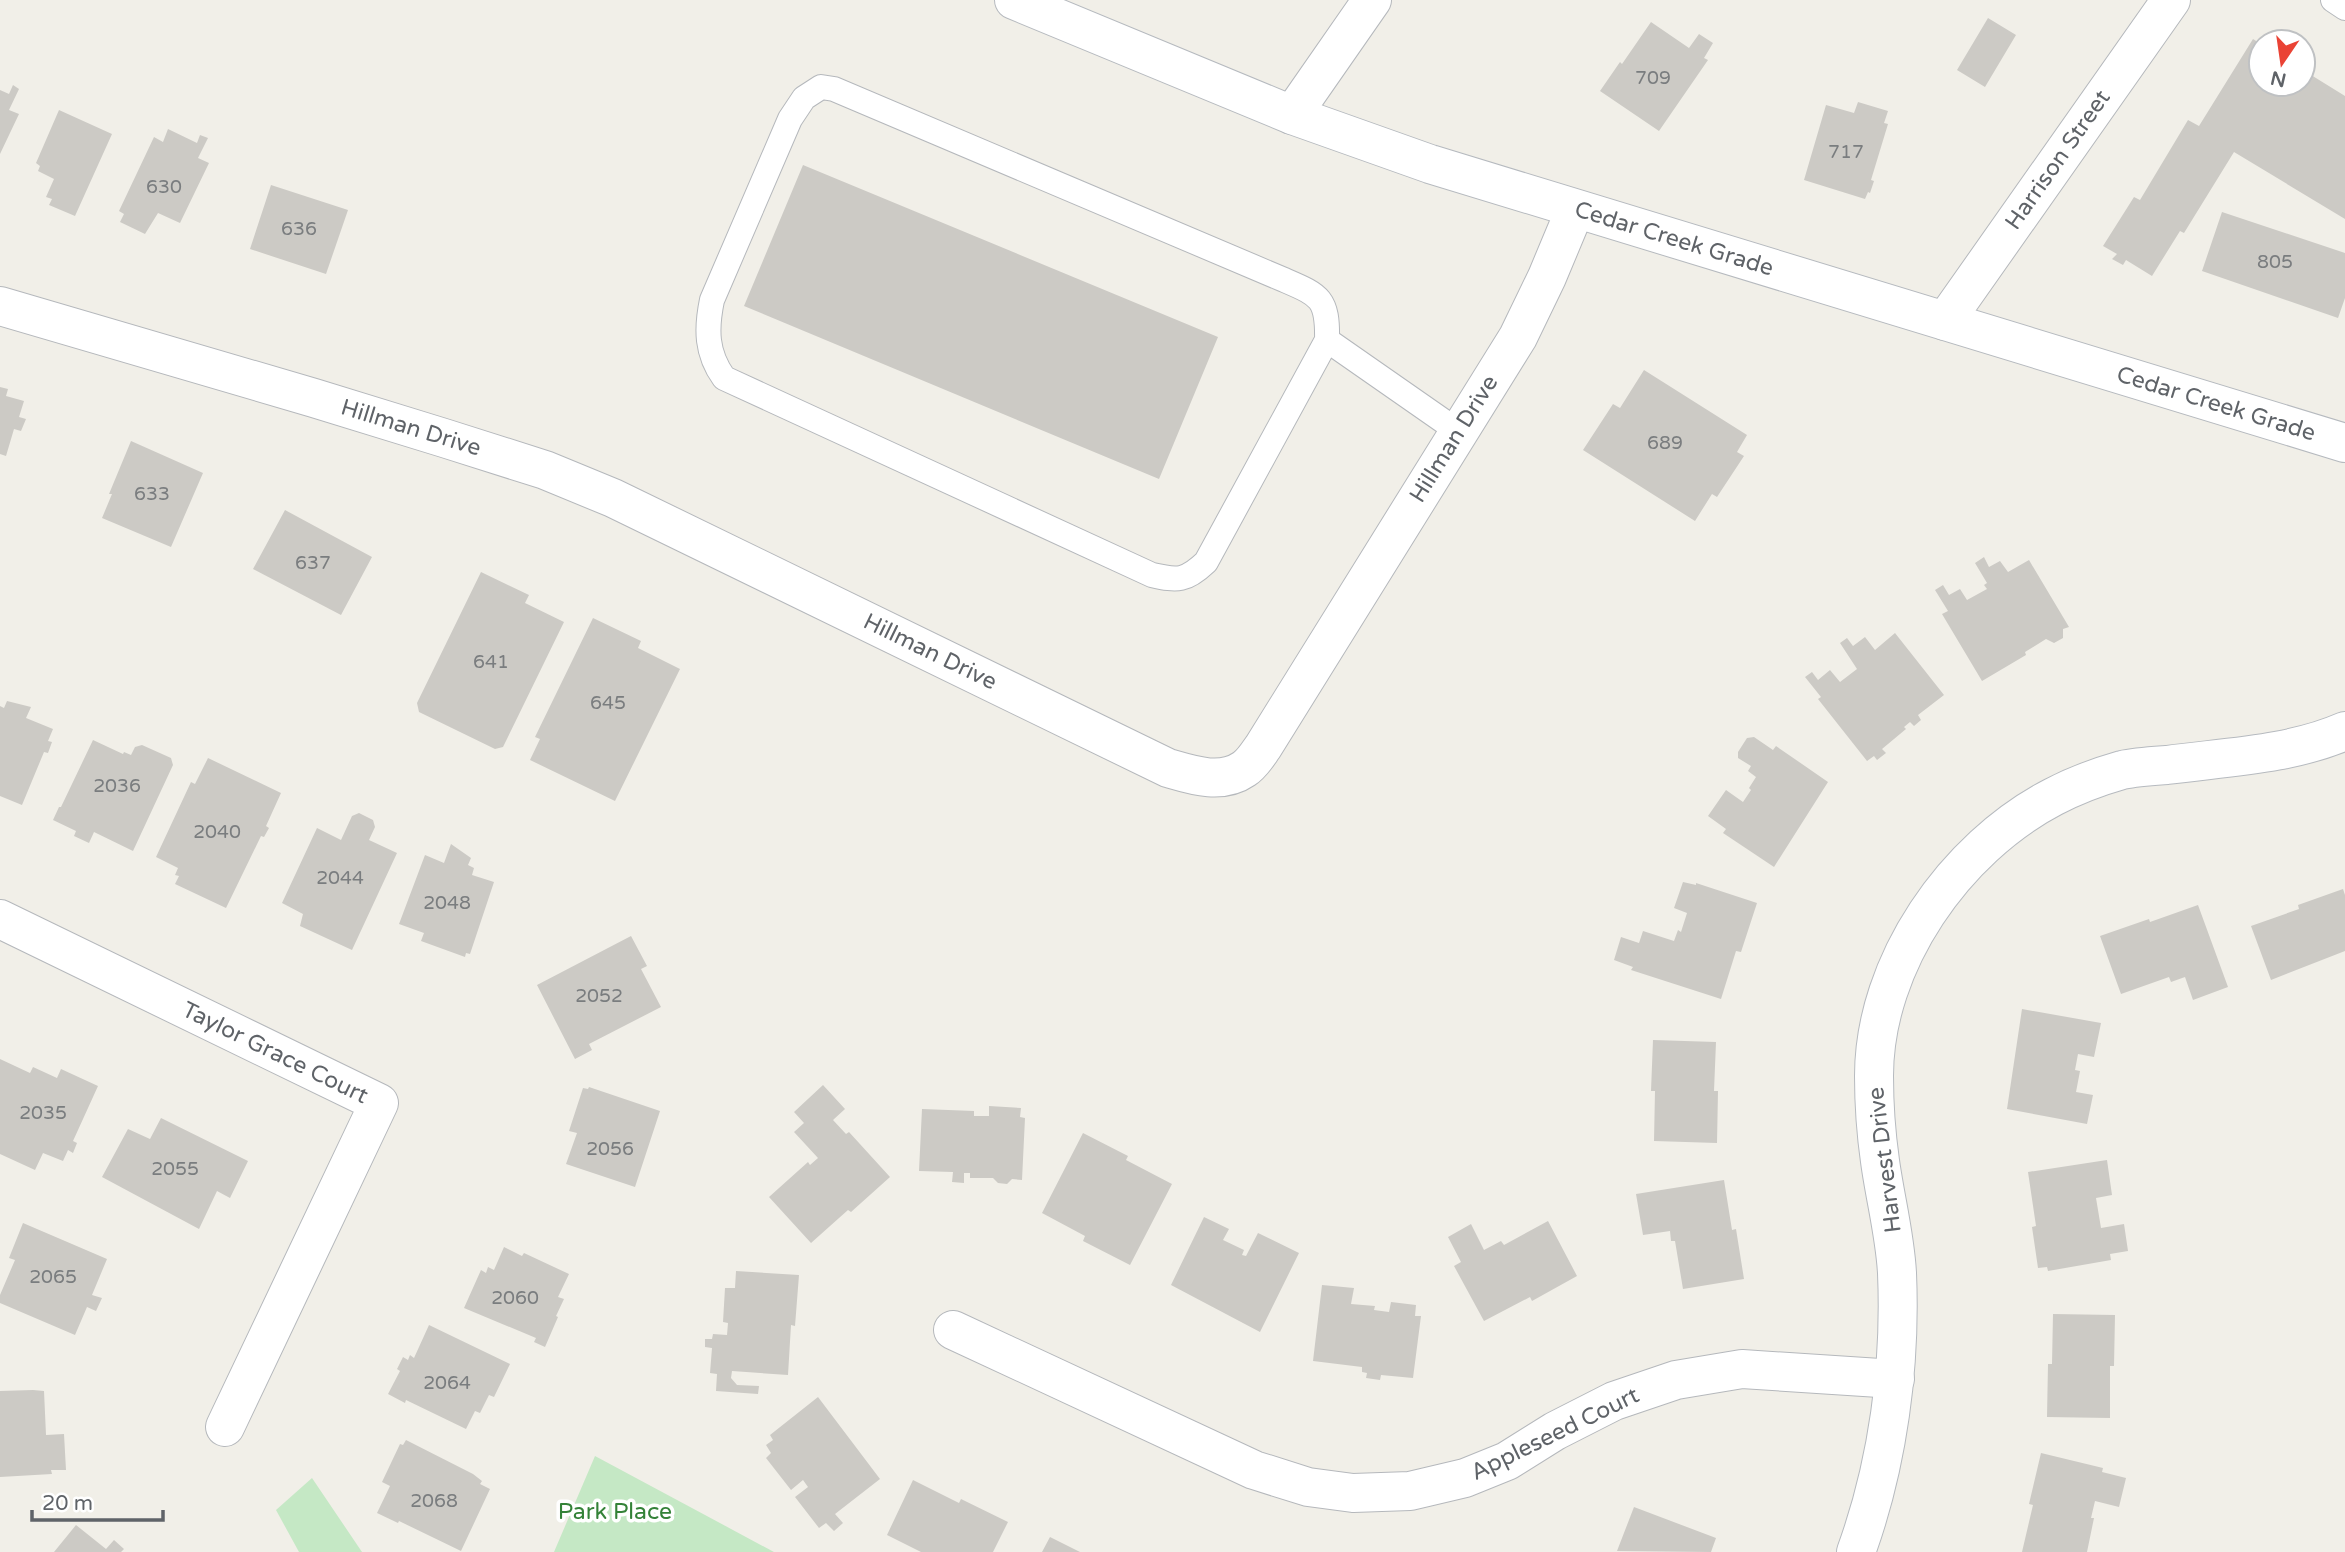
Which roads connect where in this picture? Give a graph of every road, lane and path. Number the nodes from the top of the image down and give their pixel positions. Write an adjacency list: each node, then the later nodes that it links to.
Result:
1 (1014, 0): 6 (street, Cedar Creek Grade)
2 (1372, 0): 6 (street)
3 (2171, 0): 9 (street, Harrison Street)
4 (2333, 0): 5 (lane)
5 (2345, 8)
6 (1292, 115): 7 (street, Cedar Creek Grade)
7 (1575, 210): 9 (street, Cedar Creek Grade); 11 (street, Hillman Drive)
8 (0, 306): 11 (street, Hillman Drive)
9 (1945, 321): 12 (street, Cedar Creek Grade)
10 (1327, 340): 10 (lane); 11 (lane)
11 (1459, 432)
12 (2345, 443)
13 (2345, 731): 16 (street, Harvest Drive)
14 (0, 919): 17 (street, Taylor Grace Court)
15 (953, 1331): 16 (street, Appleseed Court)
16 (1895, 1379): 18 (street, Harvest Drive)
17 (225, 1427)
18 (1856, 1552)

